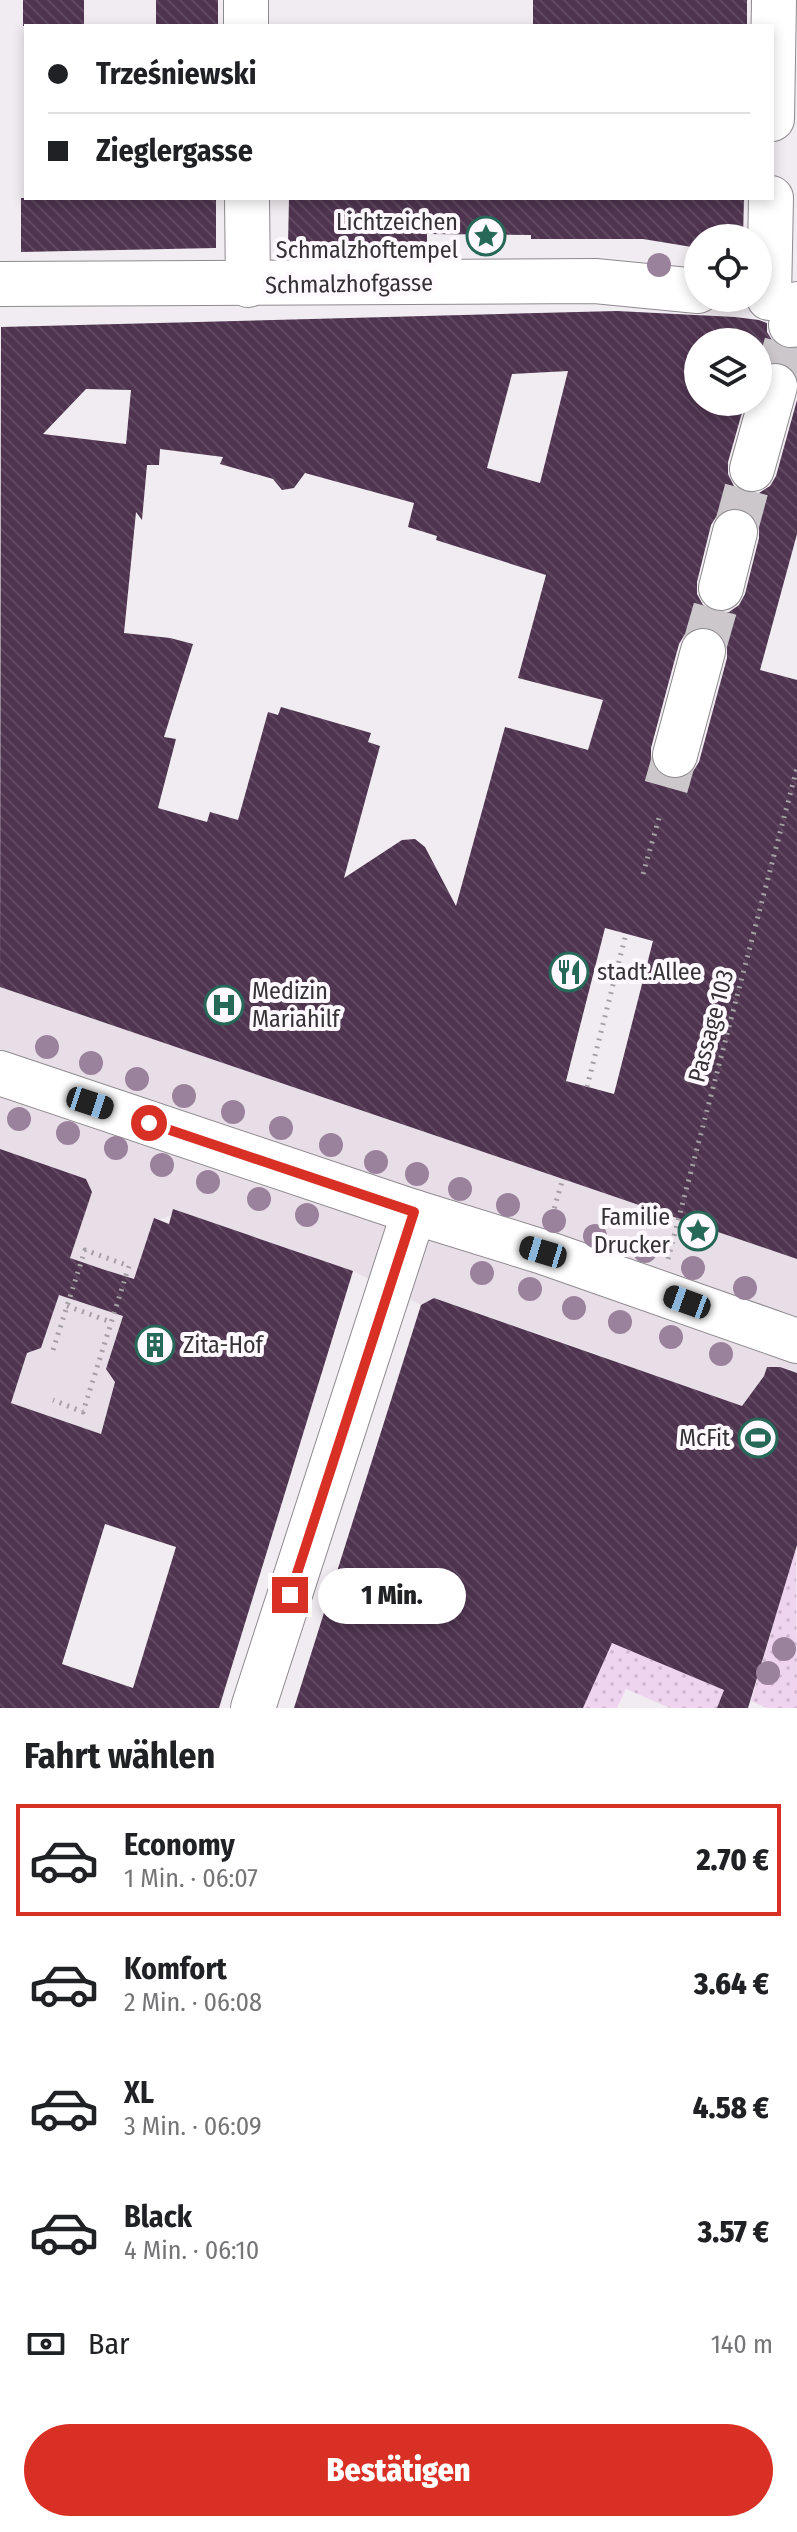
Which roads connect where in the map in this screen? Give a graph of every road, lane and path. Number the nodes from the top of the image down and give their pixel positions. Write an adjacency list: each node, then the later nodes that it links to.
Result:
1 (246, 0): 3 (street)
2 (774, 0): 4 (street)
3 (246, 24)
4 (774, 24)
5 (247, 200): 8 (street)
6 (771, 200): 10 (street)
7 (0, 284): 8 (street, Schmalzhofgasse)
8 (248, 285): 9 (street, Schmalzhofgasse)
9 (684, 290)
10 (782, 305)
11 (775, 386): 12 (street)
12 (752, 469)
13 (735, 532): 14 (street)
14 (721, 588)
15 (703, 651): 16 (street)
16 (675, 755)
17 (797, 768): 24 (path, Passage 103)
18 (659, 818): 19 (path)
19 (643, 874)
20 (626, 934): 22 (path)
21 (0, 1073): 23 (street)
22 (587, 1087)
23 (414, 1212): 24 (street); 30 (street)
24 (659, 1292): 27 (street)
25 (67, 1306): 26 (path); 26 (path); 28 (path)
26 (111, 1322): 29 (path)
27 (797, 1341)
28 (53, 1350)
29 (53, 1400)
30 (253, 1708)

